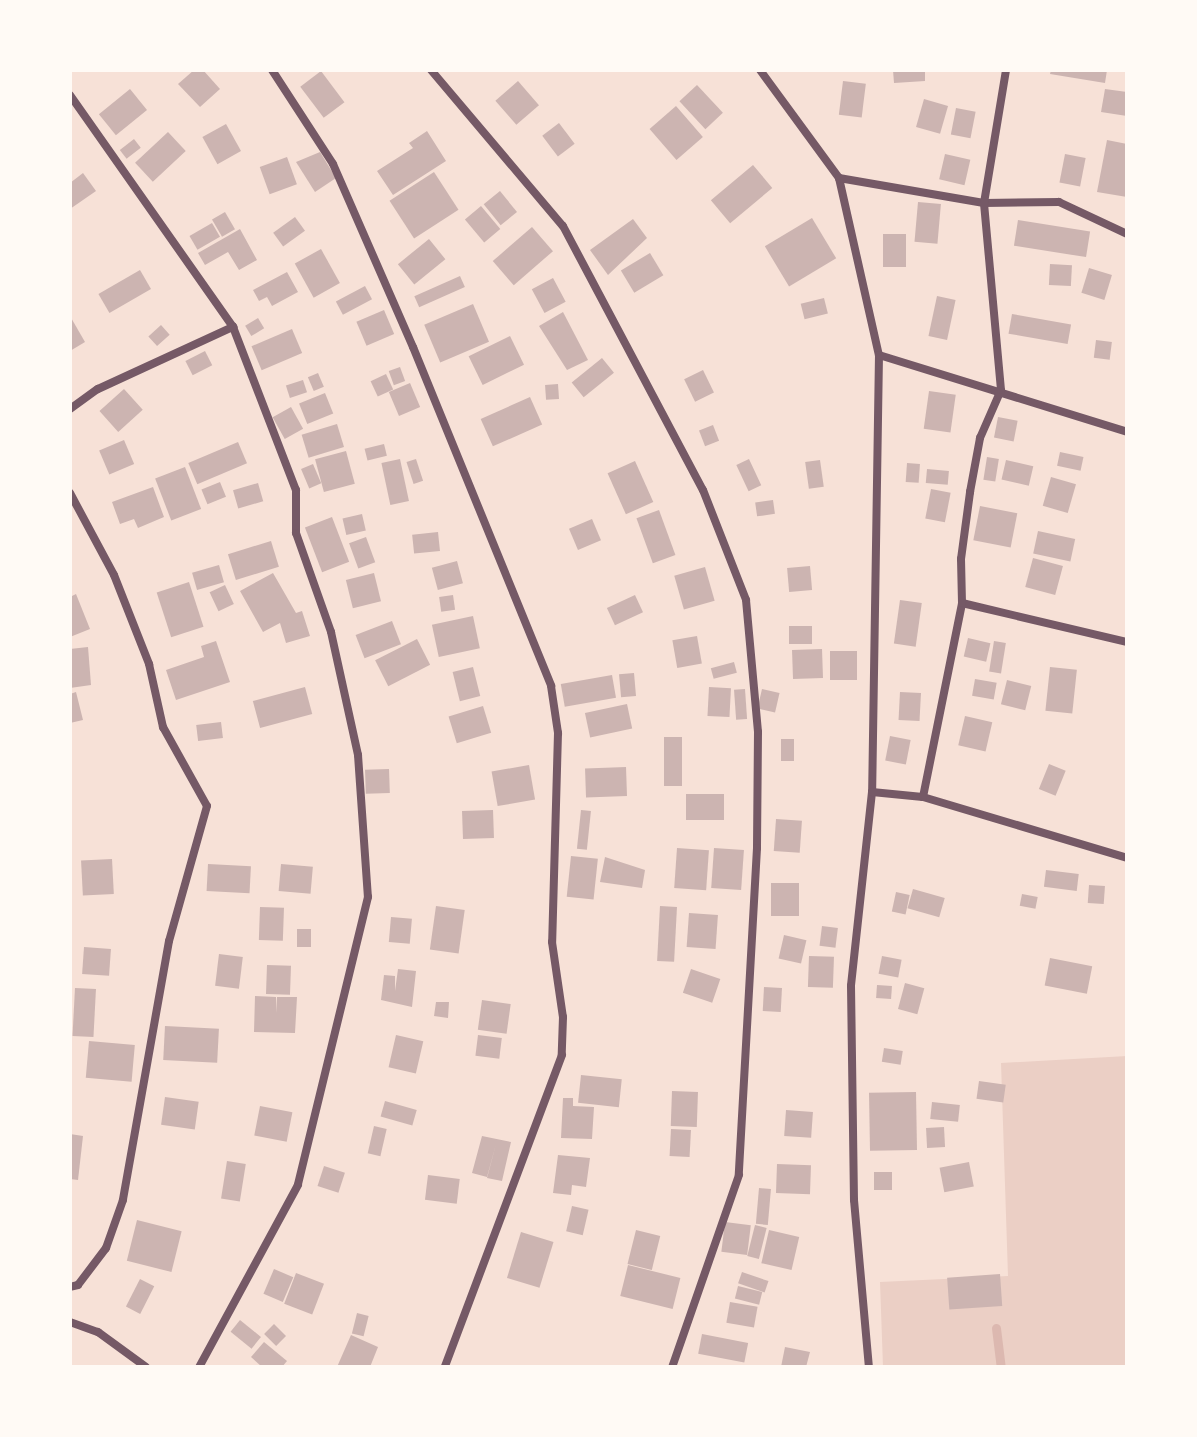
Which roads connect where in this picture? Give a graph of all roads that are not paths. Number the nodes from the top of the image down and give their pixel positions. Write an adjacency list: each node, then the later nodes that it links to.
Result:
1 (272, 70): 24 (street)
2 (431, 70): 25 (street)
3 (760, 70): 6 (street)
4 (1006, 70): 7 (street)
5 (70, 95): 9 (street)
6 (839, 178): 7 (street); 10 (street)
7 (984, 203): 8 (street); 11 (street)
8 (1127, 234)
9 (233, 327): 12 (street); 23 (street)
10 (879, 355): 11 (street); 17 (street)
11 (1001, 390): 13 (street); 15 (street)
12 (70, 409)
13 (1127, 432)
14 (70, 493): 20 (street)
15 (962, 603): 16 (street); 18 (street)
16 (1127, 642)
17 (872, 792): 18 (street); 26 (street)
18 (923, 797): 19 (street)
19 (1127, 858)
20 (70, 1287)
21 (70, 1322): 22 (street)
22 (146, 1367)
23 (199, 1367)
24 (445, 1367)
25 (672, 1367)
26 (869, 1367)

